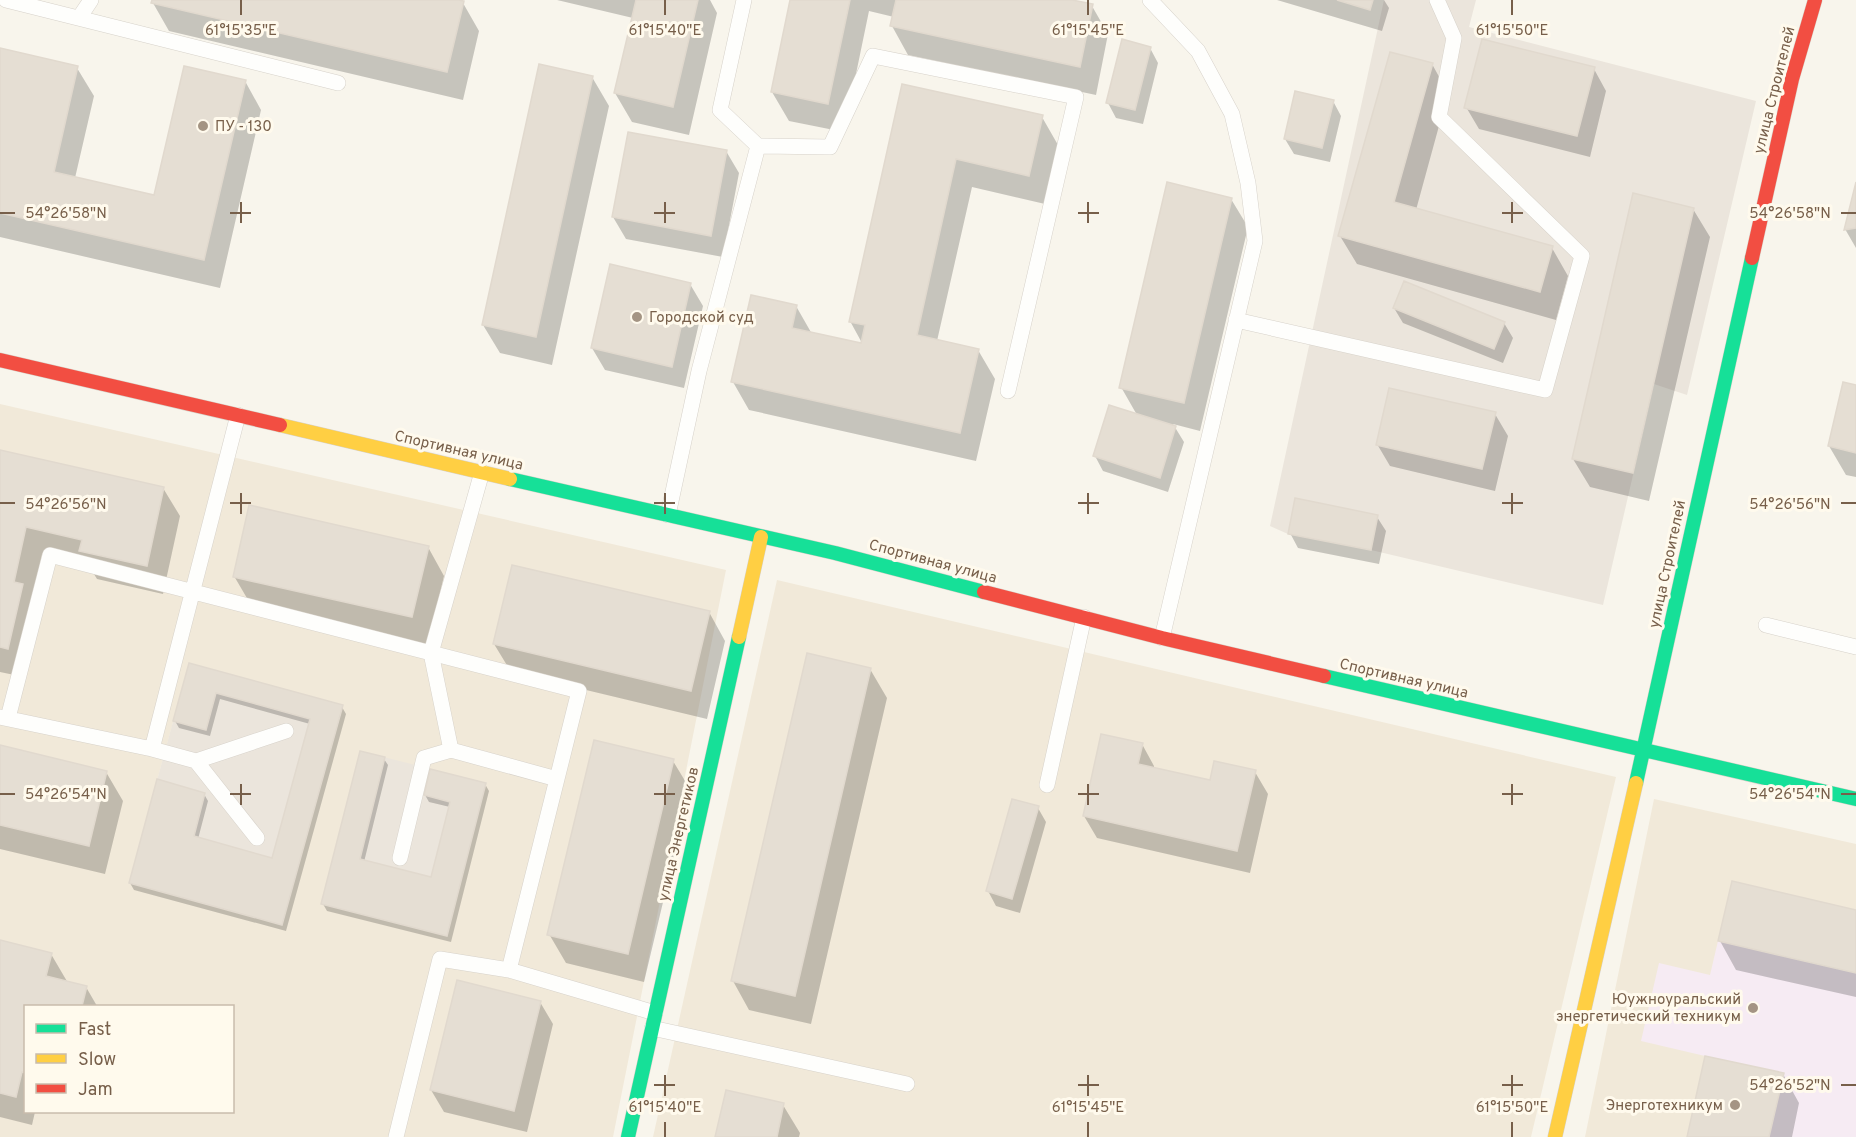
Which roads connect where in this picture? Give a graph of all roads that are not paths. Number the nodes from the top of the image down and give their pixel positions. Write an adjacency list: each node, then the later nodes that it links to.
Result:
1 (6, 0): 7 (lane)
2 (91, 0): 7 (lane)
3 (744, 0): 9 (lane)
4 (1150, 0): 10 (lane)
5 (1437, 0): 10 (lane)
6 (1815, 0): 27 (street, улица Строителей)
7 (79, 18): 8 (lane)
8 (338, 83)
9 (758, 146): 12 (lane); 15 (lane)
10 (1236, 320): 20 (lane)
11 (0, 360): 13 (street, Спортивная улица)
12 (1008, 391)
13 (238, 415): 14 (street, Спортивная улица); 17 (lane)
14 (482, 472): 15 (street, Спортивная улица); 22 (lane)
15 (668, 515): 16 (street, Спортивная улица)
16 (761, 537): 18 (street, Спортивная улица); 35 (street, улица Энергетиков)
17 (193, 592): 22 (lane); 23 (lane); 25 (lane)
18 (1084, 617): 20 (street, Спортивная улица); 30 (lane)
19 (1766, 625): 21 (lane)
20 (1162, 638): 27 (street, Спортивная улица)
21 (1856, 647)
22 (431, 653): 26 (lane); 29 (lane)
23 (4, 718): 25 (lane)
24 (286, 730): 28 (lane)
25 (152, 749): 28 (lane)
26 (451, 750): 29 (lane); 33 (lane)
27 (1643, 751): 31 (street, Спортивная улица); 40 (street, улица Строителей)
28 (196, 761): 32 (lane)
29 (557, 779): 34 (lane)
30 (1047, 785)
31 (1856, 799)
32 (257, 838)
33 (400, 858)
34 (509, 970): 35 (lane); 38 (lane)
35 (655, 1013): 36 (street, улица Энергетиков)
36 (652, 1028): 37 (lane); 39 (street, улица Энергетиков)
37 (907, 1084)
38 (396, 1137)
39 (628, 1137)
40 (1555, 1137)

